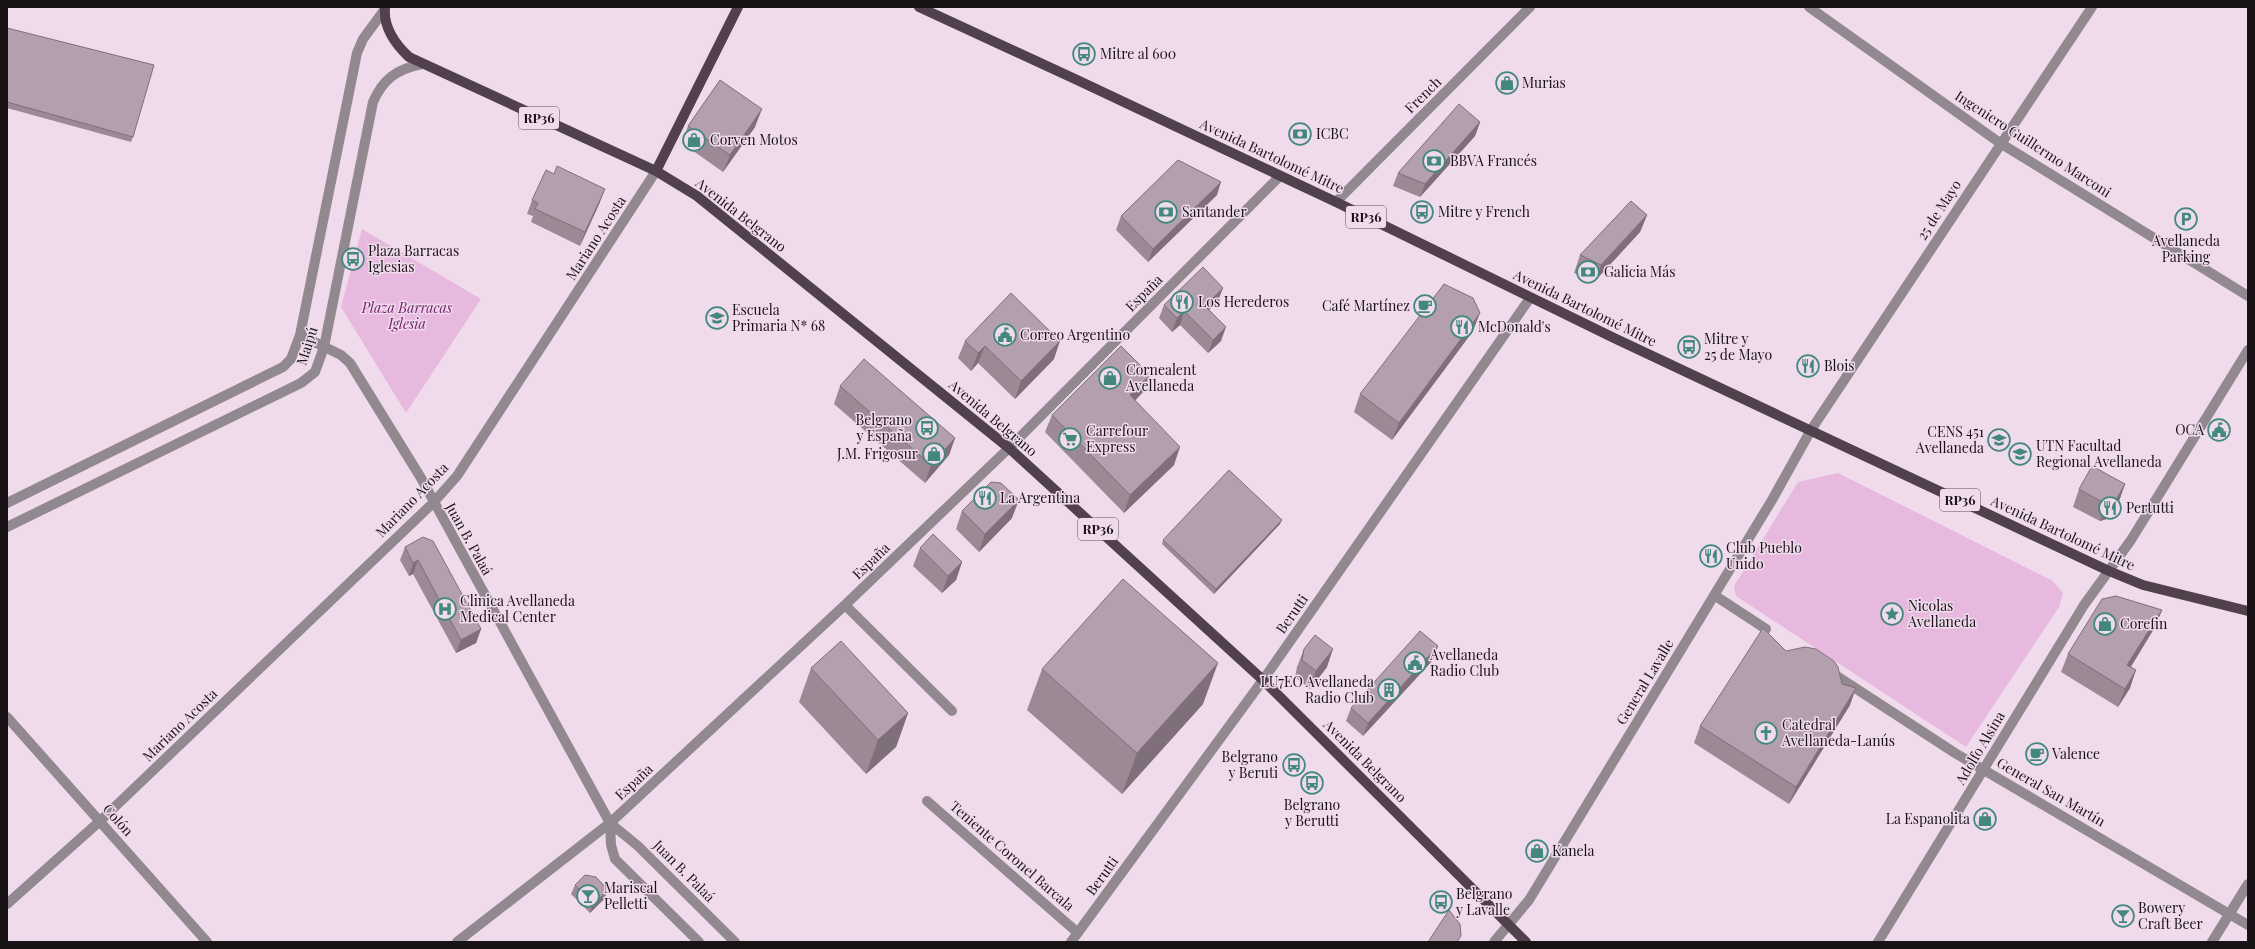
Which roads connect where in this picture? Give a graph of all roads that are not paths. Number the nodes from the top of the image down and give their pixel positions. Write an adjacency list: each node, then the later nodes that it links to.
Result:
1 (738, 7): 9 (main road, Mariano Acosta)
2 (919, 7): 10 (main road, Avenida Bartolomé Mitre / RP36)
3 (1530, 7): 11 (street, French)
4 (1809, 7): 8 (street, Ingeniero Guillermo Marconi)
5 (2092, 7): 8 (street, 25 de Mayo)
6 (385, 8): 7 (main road, Avenida Belgrano / RP36); 14 (street, Maipú)
7 (422, 64): 9 (main road, Avenida Belgrano / RP36); 15 (street, Maipú)
8 (2000, 143): 12 (street, Ingeniero Guillermo Marconi); 17 (street, 25 de Mayo)
9 (656, 171): 18 (main road, Avenida Belgrano / RP36); 19 (street, Mariano Acosta)
10 (1280, 176): 11 (main road, Avenida Bartolomé Mitre / RP36); 18 (street, España)
11 (1336, 202): 13 (main road, Avenida Bartolomé Mitre / RP36)
12 (2248, 296)
13 (1530, 298): 17 (main road, Avenida Bartolomé Mitre / RP36); 28 (street, Berutti)
14 (300, 335): 15 (street, Juan B. Palaá); 20 (street, Maipú)
15 (324, 347): 19 (street, Juan B. Palaá); 21 (street, Maipú)
16 (2248, 350): 22 (street, Adolfo Alsina)
17 (1811, 430): 22 (main road, Avenida Bartolomé Mitre / RP36); 23 (street, General Lavalle)
18 (1009, 448): 24 (street, España); 28 (main road, Avenida Belgrano / RP36)
19 (433, 502): 33 (street, Mariano Acosta); 34 (street, Juan B. Palaá)
20 (7, 503)
21 (7, 527)
22 (2109, 571): 25 (main road, Avenida Bartolomé Mitre / RP36); 31 (street, Adolfo Alsina)
23 (1714, 595): 26 (street); 38 (street, General Lavalle)
24 (845, 605): 29 (street); 34 (street, España)
25 (2248, 611)
26 (1766, 629)
27 (1821, 666): 31 (street, General San Martín)
28 (1263, 680): 38 (main road, Avenida Belgrano / RP36); 40 (street, Berutti)
29 (952, 711)
30 (7, 717): 33 (street, Colón)
31 (1984, 769): 37 (street, General San Martín); 48 (street, Adolfo Alsina)
32 (927, 801): 40 (street, Teniente Coronel Barcala)
33 (100, 821): 36 (street, Mariano Acosta); 41 (street, Colón)
34 (610, 823): 42 (street, España); 43 (street, Juan B. Palaá); 44 (street, Juan B. Palaá)
35 (2248, 884): 37 (street)
36 (7, 904)
37 (2230, 914): 39 (street, General San Martín); 49 (street)
38 (1508, 924): 46 (street, General Lavalle); 47 (main road, Avenida Belgrano / RP36)
39 (2248, 925)
40 (1078, 933): 45 (street, Berutti)
41 (207, 942)
42 (458, 942)
43 (699, 942)
44 (735, 942)
45 (1072, 942)
46 (1494, 942)
47 (1526, 942)
48 (1878, 942)
49 (2212, 942)

